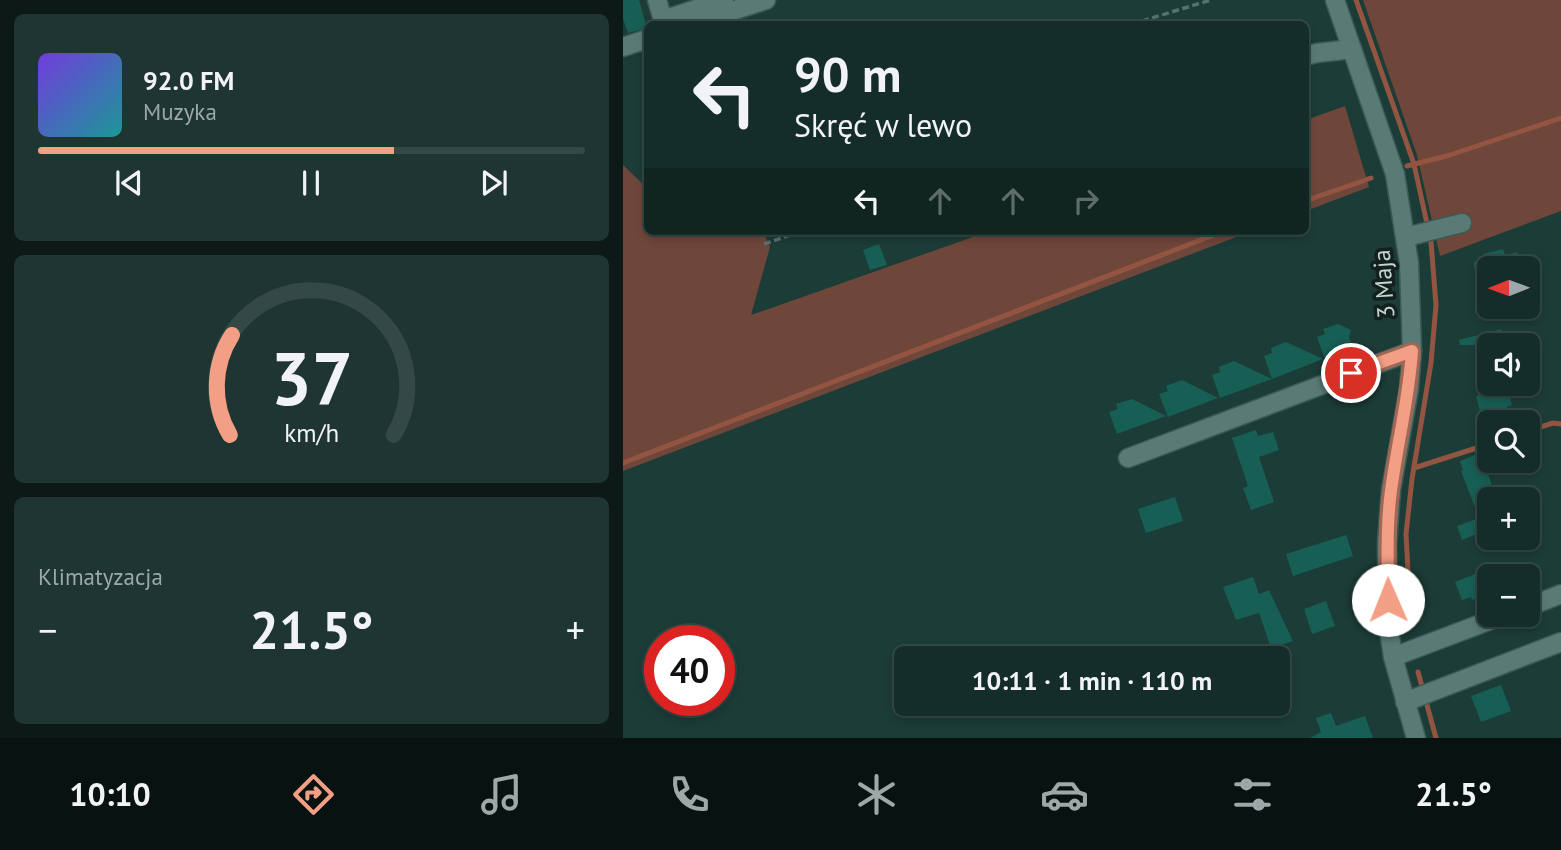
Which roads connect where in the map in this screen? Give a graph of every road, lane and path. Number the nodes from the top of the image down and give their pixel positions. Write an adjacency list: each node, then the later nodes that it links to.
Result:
1 (657, 0): 2 (street)
2 (724, 0)
3 (767, 0): 6 (street)
4 (1211, 0): 7 (path)
5 (1335, 0): 10 (street, 3 Maja)
6 (701, 21)
7 (1142, 21)
8 (644, 40): 9 (street)
9 (623, 47)
10 (1353, 49): 11 (street); 13 (street, 3 Maja)
11 (1309, 55)
12 (1462, 223): 13 (street)
13 (1421, 233): 16 (street, 3 Maja)
14 (790, 235): 15 (path)
15 (764, 244)
16 (1412, 351): 17 (street); 22 (street, 3 Maja)
17 (1128, 458)
18 (1561, 594): 19 (street)
19 (1540, 602)
20 (1477, 625): 22 (street)
21 (1561, 642): 23 (street)
22 (1393, 657): 23 (street, 3 Maja)
23 (1417, 698): 24 (street, 3 Maja)
24 (1416, 738)

